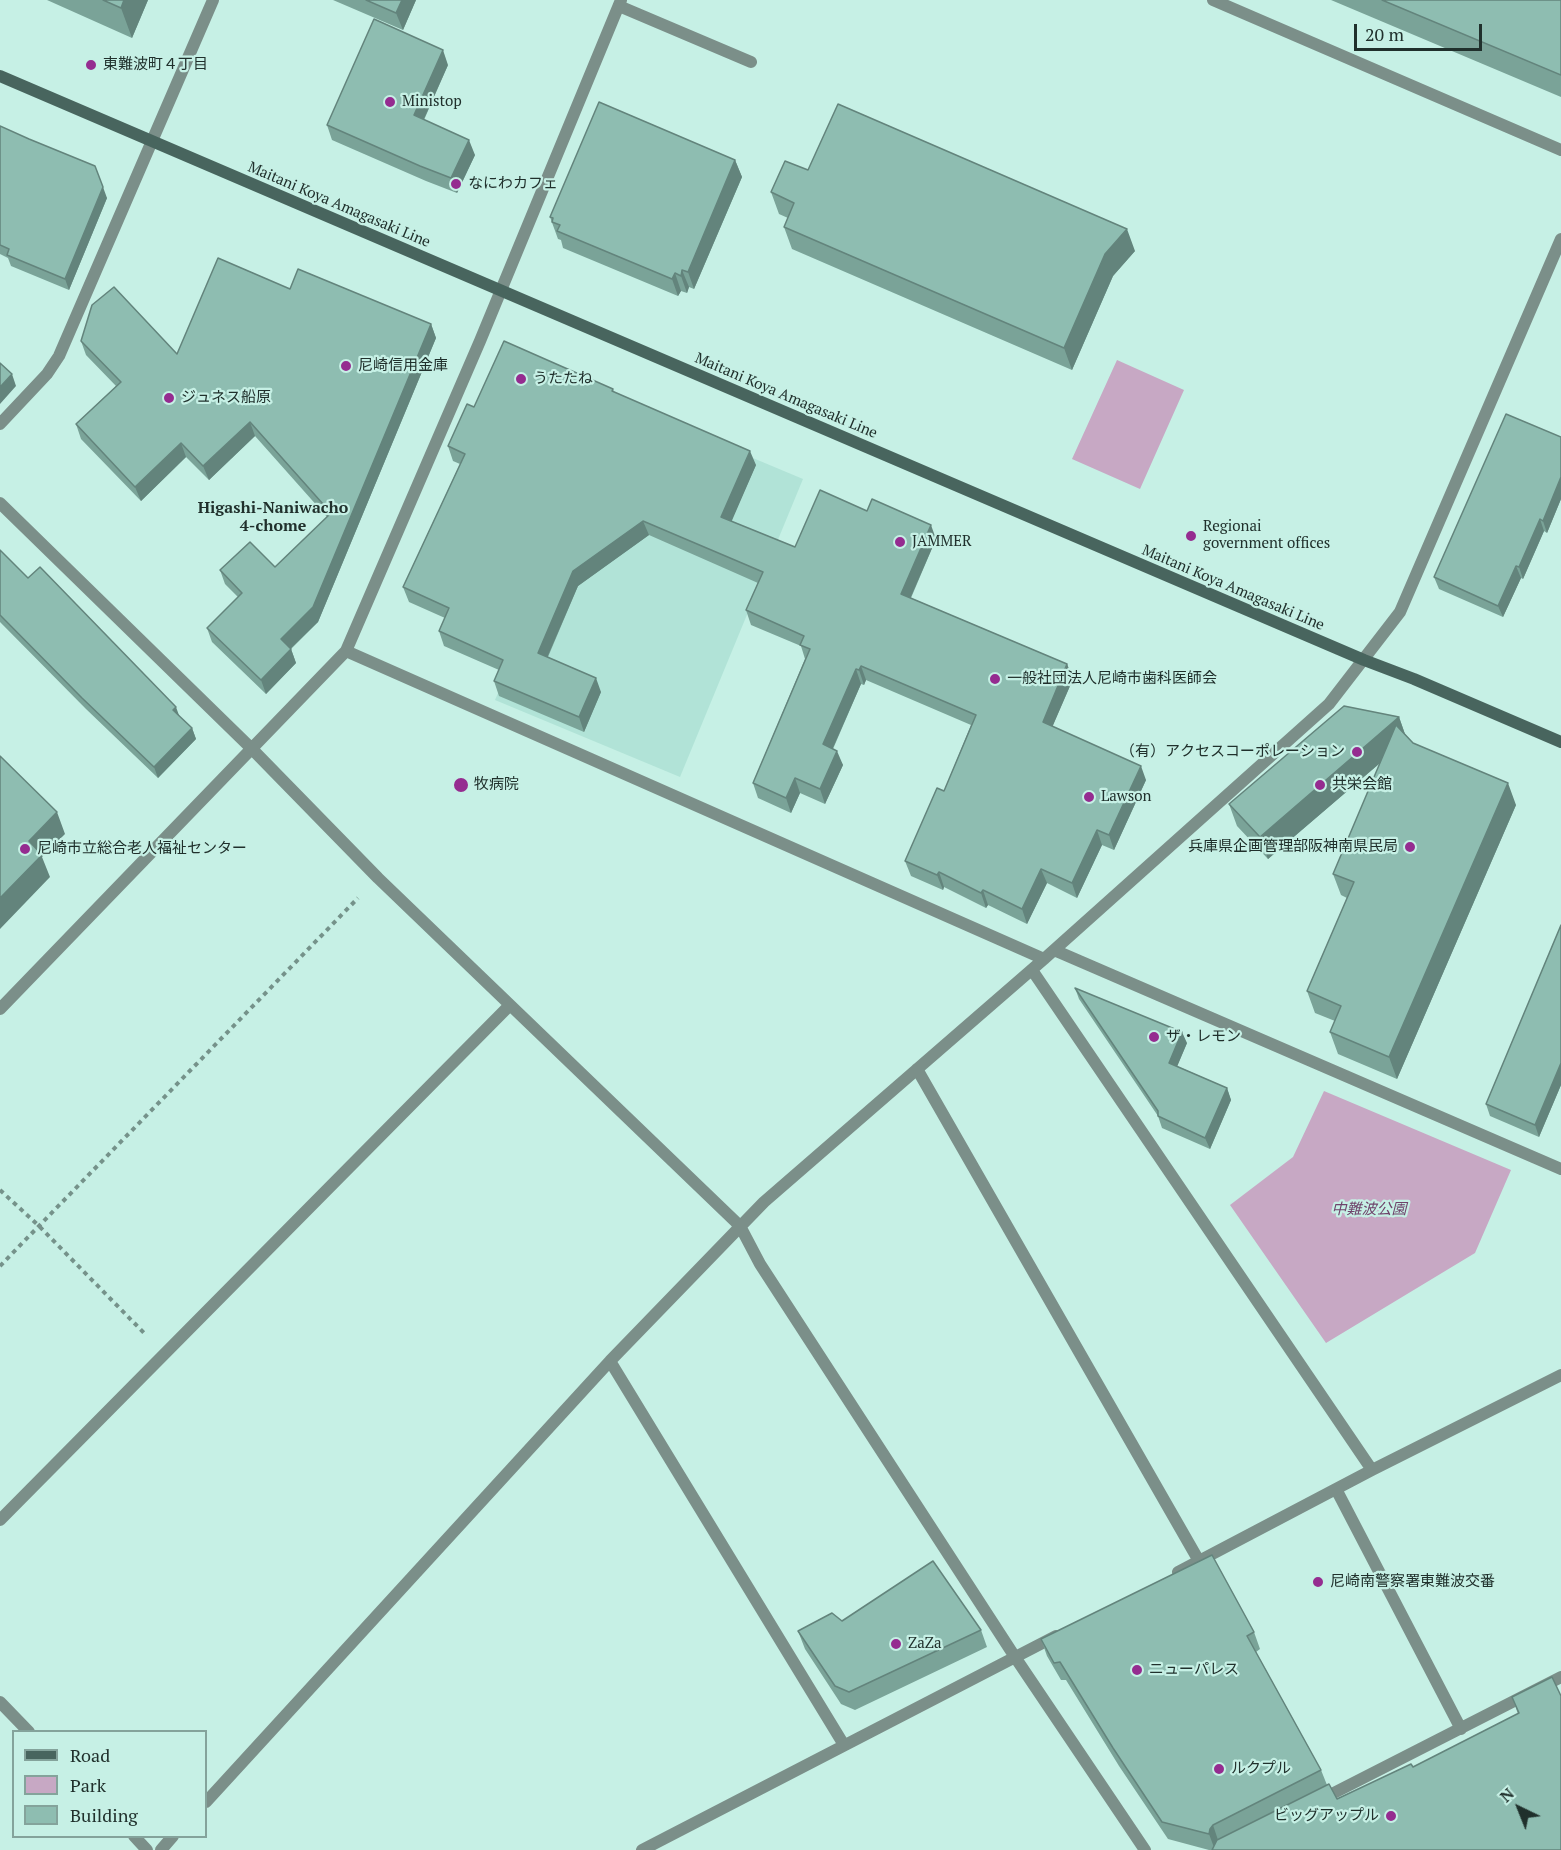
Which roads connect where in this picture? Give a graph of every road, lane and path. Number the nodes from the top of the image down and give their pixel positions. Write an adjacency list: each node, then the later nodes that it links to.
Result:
1 (213, 0): 6 (street)
2 (1214, 0): 7 (street)
3 (620, 3): 4 (street); 9 (street)
4 (751, 62)
5 (0, 76): 6 (main road, Maitani Koya Amagasaki Line)
6 (153, 142): 9 (main road, Maitani Koya Amagasaki Line); 10 (street)
7 (1561, 150)
8 (1561, 239): 13 (street)
9 (502, 290): 12 (street); 13 (main road, Maitani Koya Amagasaki Line)
10 (0, 424)
11 (0, 503): 15 (street)
12 (346, 651): 15 (street); 17 (street)
13 (1364, 660): 14 (main road, Maitani Koya Amagasaki Line); 17 (street)
14 (1561, 742)
15 (252, 749): 16 (street); 20 (street)
16 (378, 878): 19 (street); 24 (path)
17 (1049, 954): 18 (street); 22 (street)
18 (1032, 970): 21 (street); 30 (street)
19 (509, 1006): 25 (street); 32 (street)
20 (0, 1009)
21 (917, 1069): 25 (street); 33 (street)
22 (1561, 1169)
23 (0, 1190): 24 (path)
24 (39, 1226): 26 (path); 27 (path)
25 (740, 1226): 28 (street); 36 (street)
26 (0, 1266)
27 (147, 1336)
28 (610, 1361): 41 (street); 42 (street)
29 (1561, 1375): 30 (street)
30 (1372, 1470): 31 (street)
31 (1336, 1489): 33 (street); 39 (street)
32 (0, 1520)
33 (1199, 1561): 34 (street)
34 (1168, 1577)
35 (1066, 1630): 36 (street)
36 (1015, 1658): 41 (street); 49 (street)
37 (1561, 1677): 39 (street)
38 (0, 1702): 40 (street)
39 (1461, 1729): 43 (street)
40 (28, 1730)
41 (844, 1745): 48 (street)
42 (207, 1801)
43 (1306, 1808)
44 (136, 1838): 46 (street)
45 (171, 1838): 47 (street)
46 (147, 1850)
47 (161, 1850)
48 (642, 1850)
49 (1145, 1850)

